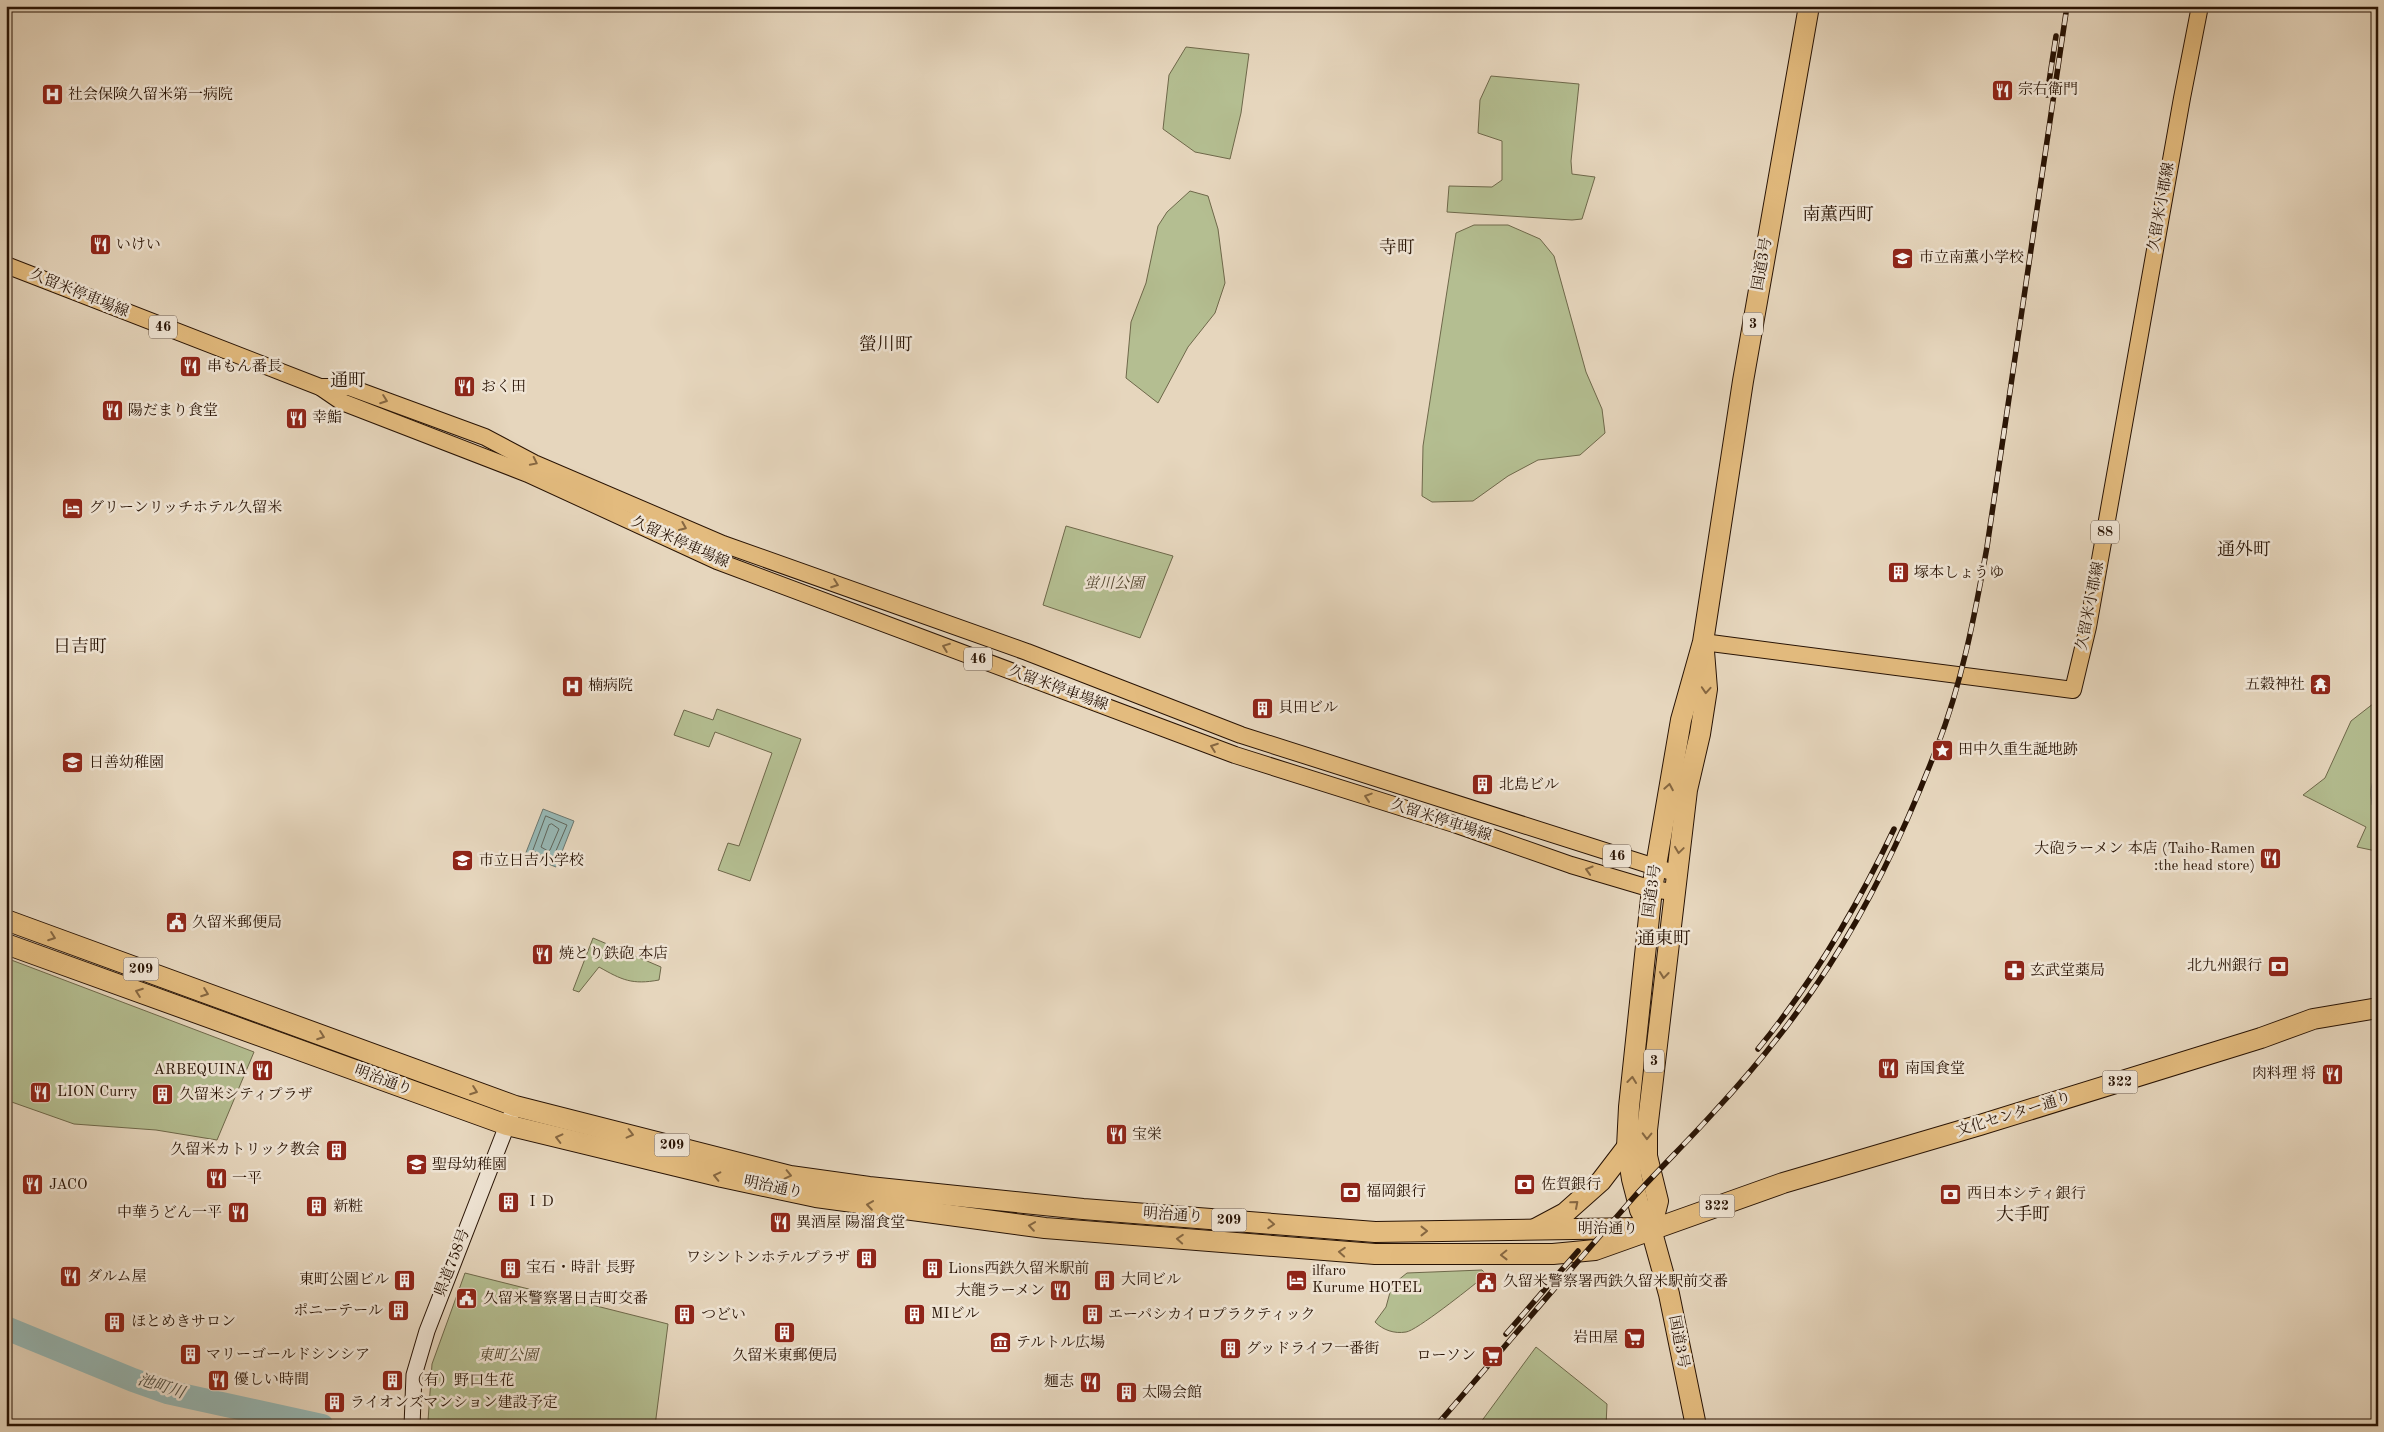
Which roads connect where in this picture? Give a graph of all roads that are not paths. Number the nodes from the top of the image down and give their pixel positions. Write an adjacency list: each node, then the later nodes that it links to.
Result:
1 (1809, 6): 5 (highway, 国道3号 / 3)
2 (2200, 6): 5 (main road, 久留米小郡線 / 88)
3 (6, 265): 4 (main road, 久留米停車場線 / 46)
4 (320, 387): 6 (main road, 久留米停車場線 / 46, one-way to 6); 8 (main road, 久留米停車場線 / 46, one-way to 4)
5 (1703, 642): 6 (highway, 国道3号 / 3, one-way to 5); 7 (highway, 国道3号 / 3, one-way to 7)
6 (1656, 869): 7 (main road, 久留米停車場線 / 46); 8 (highway, 国道3号 / 3)
7 (1675, 882): 8 (main road, 久留米停車場線 / 46); 15 (highway, 国道3号 / 3, one-way to 15)
8 (1652, 890): 14 (highway, 国道3号 / 3, one-way to 8)
9 (6, 920): 12 (highway, 明治通り / 209, one-way to 12)
10 (6, 944): 13 (highway, 明治通り / 209, one-way to 10)
11 (2378, 1008): 15 (highway, 文化センター通り / 322)
12 (515, 1106): 13 (main road, 県道758号); 16 (highway, 明治通り / 209, one-way to 16)
13 (507, 1125): 15 (highway, 明治通り / 209, one-way to 13); 17 (main road, 県道758号)
14 (1627, 1147): 15 (highway, 国道3号 / 3); 16 (highway, one-way to 14)
15 (1651, 1229): 16 (highway, 明治通り / 209); 18 (highway, 国道3号 / 3)
16 (1534, 1230)
17 (412, 1426)
18 (1696, 1426)

